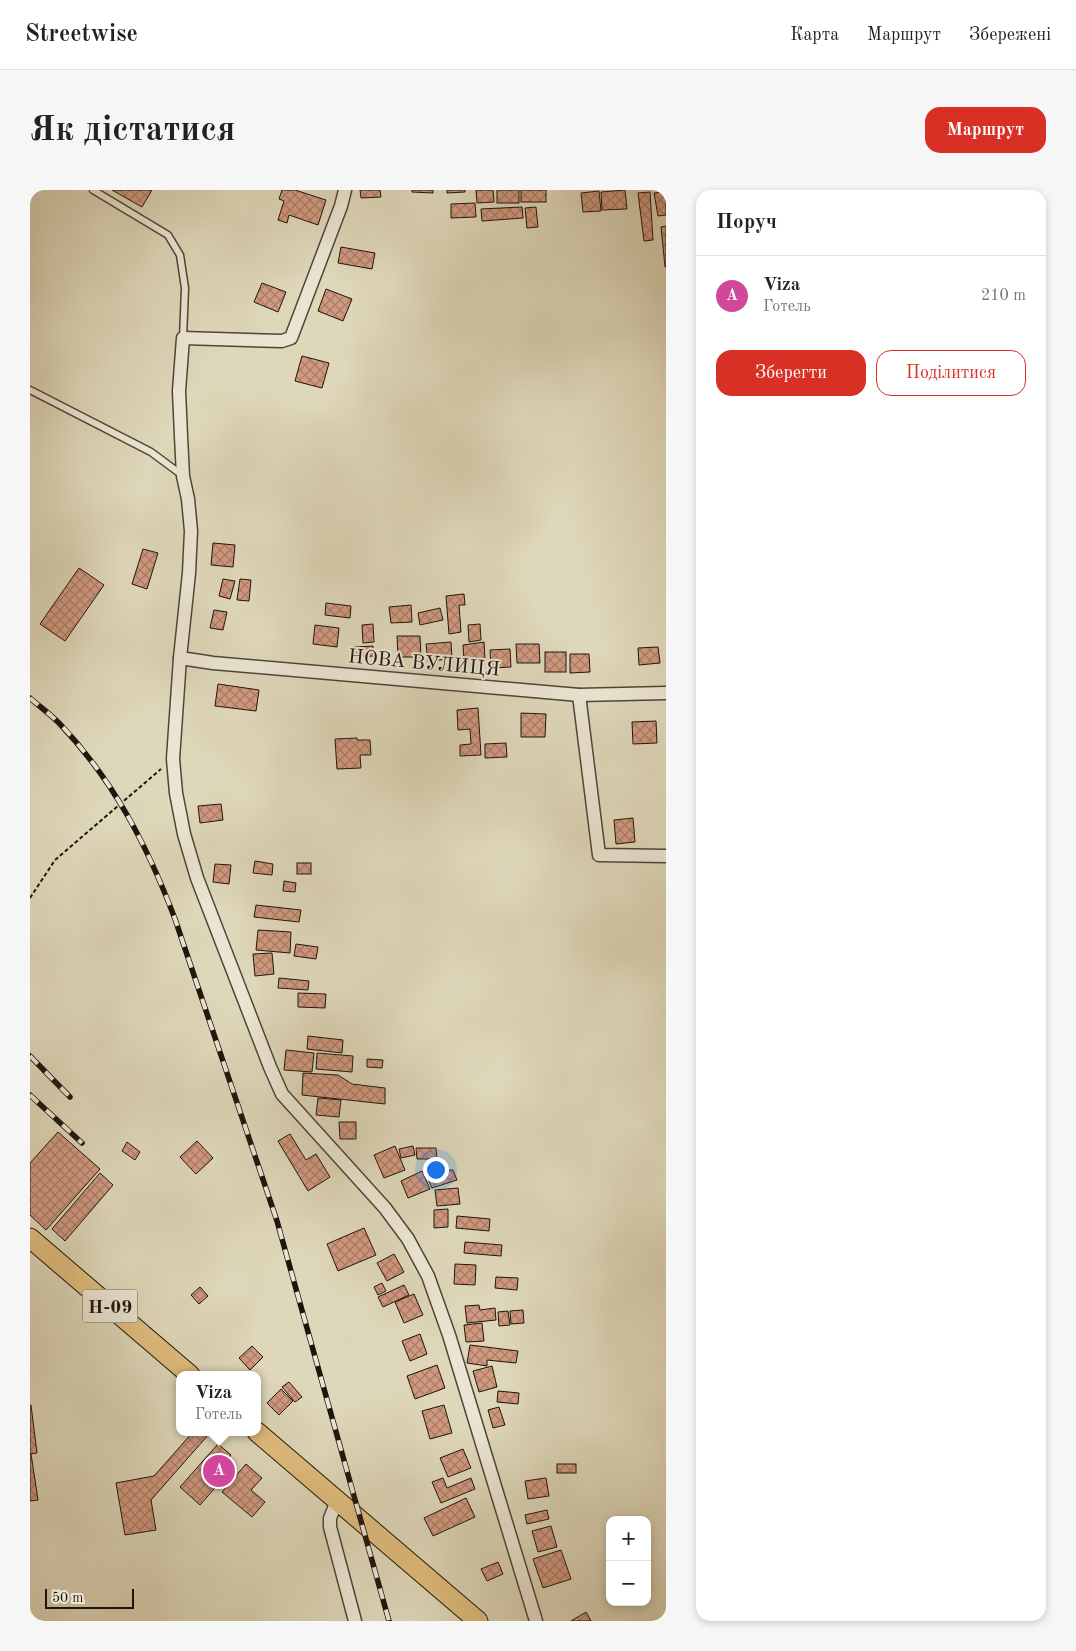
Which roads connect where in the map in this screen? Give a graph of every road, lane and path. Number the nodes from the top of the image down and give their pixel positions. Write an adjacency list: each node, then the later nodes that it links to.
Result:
1 (94, 190): 3 (lane)
2 (344, 190): 3 (street)
3 (183, 338): 5 (street)
4 (30, 390): 5 (lane)
5 (183, 476): 6 (street)
6 (180, 658): 8 (street, НОВА ВУЛИЦЯ); 9 (street)
7 (666, 693): 8 (street, НОВА ВУЛИЦЯ)
8 (579, 695): 10 (street)
9 (173, 759): 11 (path); 18 (street)
10 (666, 856)
11 (30, 898)
12 (30, 1238): 13 (main road, Н-09)
13 (185, 1371)
14 (261, 1435): 15 (main road)
15 (337, 1501): 16 (street); 17 (main road)
16 (356, 1621)
17 (478, 1621)
18 (536, 1621)

